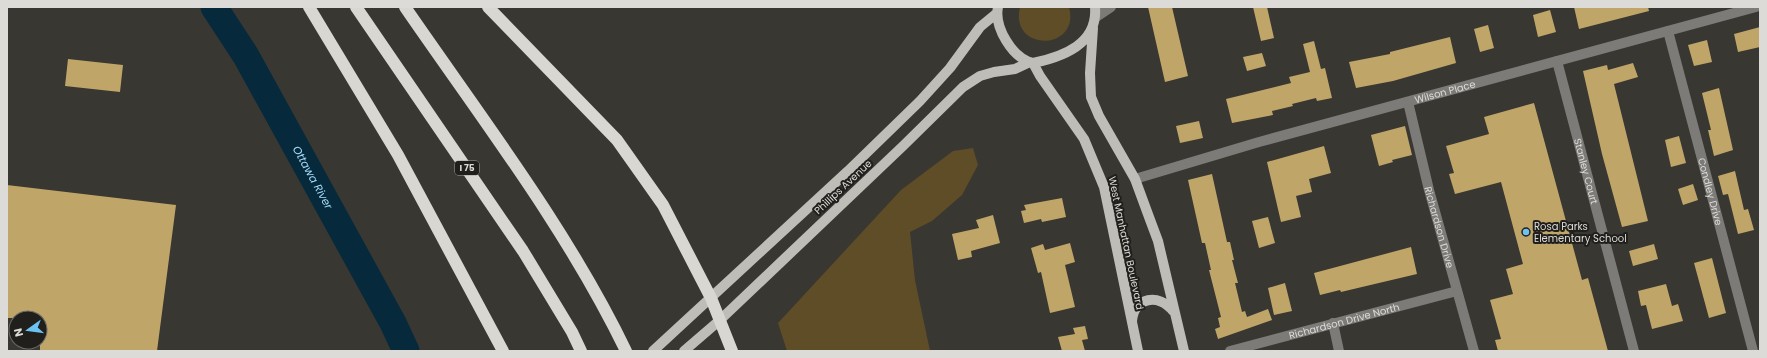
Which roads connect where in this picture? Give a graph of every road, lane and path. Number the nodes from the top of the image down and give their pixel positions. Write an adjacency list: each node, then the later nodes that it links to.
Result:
1 (309, 7): 21 (highway)
2 (356, 7): 22 (highway, I 75)
3 (405, 7): 23 (highway)
4 (488, 7): 16 (highway)
5 (1110, 7): 8 (street)
6 (1756, 7): 10 (street, Wilson Place)
7 (997, 10): 12 (main road); 16 (main road)
8 (1095, 12): 9 (main road)
9 (1093, 28): 12 (main road, Phillips Avenue); 14 (main road, West Manhattan Boulevard)
10 (1668, 31): 11 (street, Wilson Place); 33 (street, Condley Drive)
11 (1557, 61): 13 (street, Wilson Place); 32 (street, Stanley Court)
12 (1031, 62): 18 (main road, Phillips Avenue); 19 (main road, West Manhattan Boulevard)
13 (1408, 102): 14 (street, Wilson Place); 15 (street, Richardson Drive)
14 (1135, 179): 17 (main road, West Manhattan Boulevard)
15 (1457, 291): 20 (street, Richardson Drive North); 31 (street, Richardson Drive)
16 (711, 298): 18 (highway); 24 (main road)
17 (1173, 311): 19 (main road); 28 (main road, West Manhattan Boulevard)
18 (720, 320): 25 (main road, Phillips Avenue); 26 (highway)
19 (1132, 323): 27 (main road, West Manhattan Boulevard)
20 (1333, 324): 29 (street, Richardson Drive North); 30 (street)
21 (503, 351)
22 (581, 351)
23 (626, 351)
24 (653, 351)
25 (684, 351)
26 (732, 351)
27 (1138, 351)
28 (1184, 351)
29 (1230, 351)
30 (1339, 351)
31 (1474, 351)
32 (1634, 351)
33 (1754, 351)

